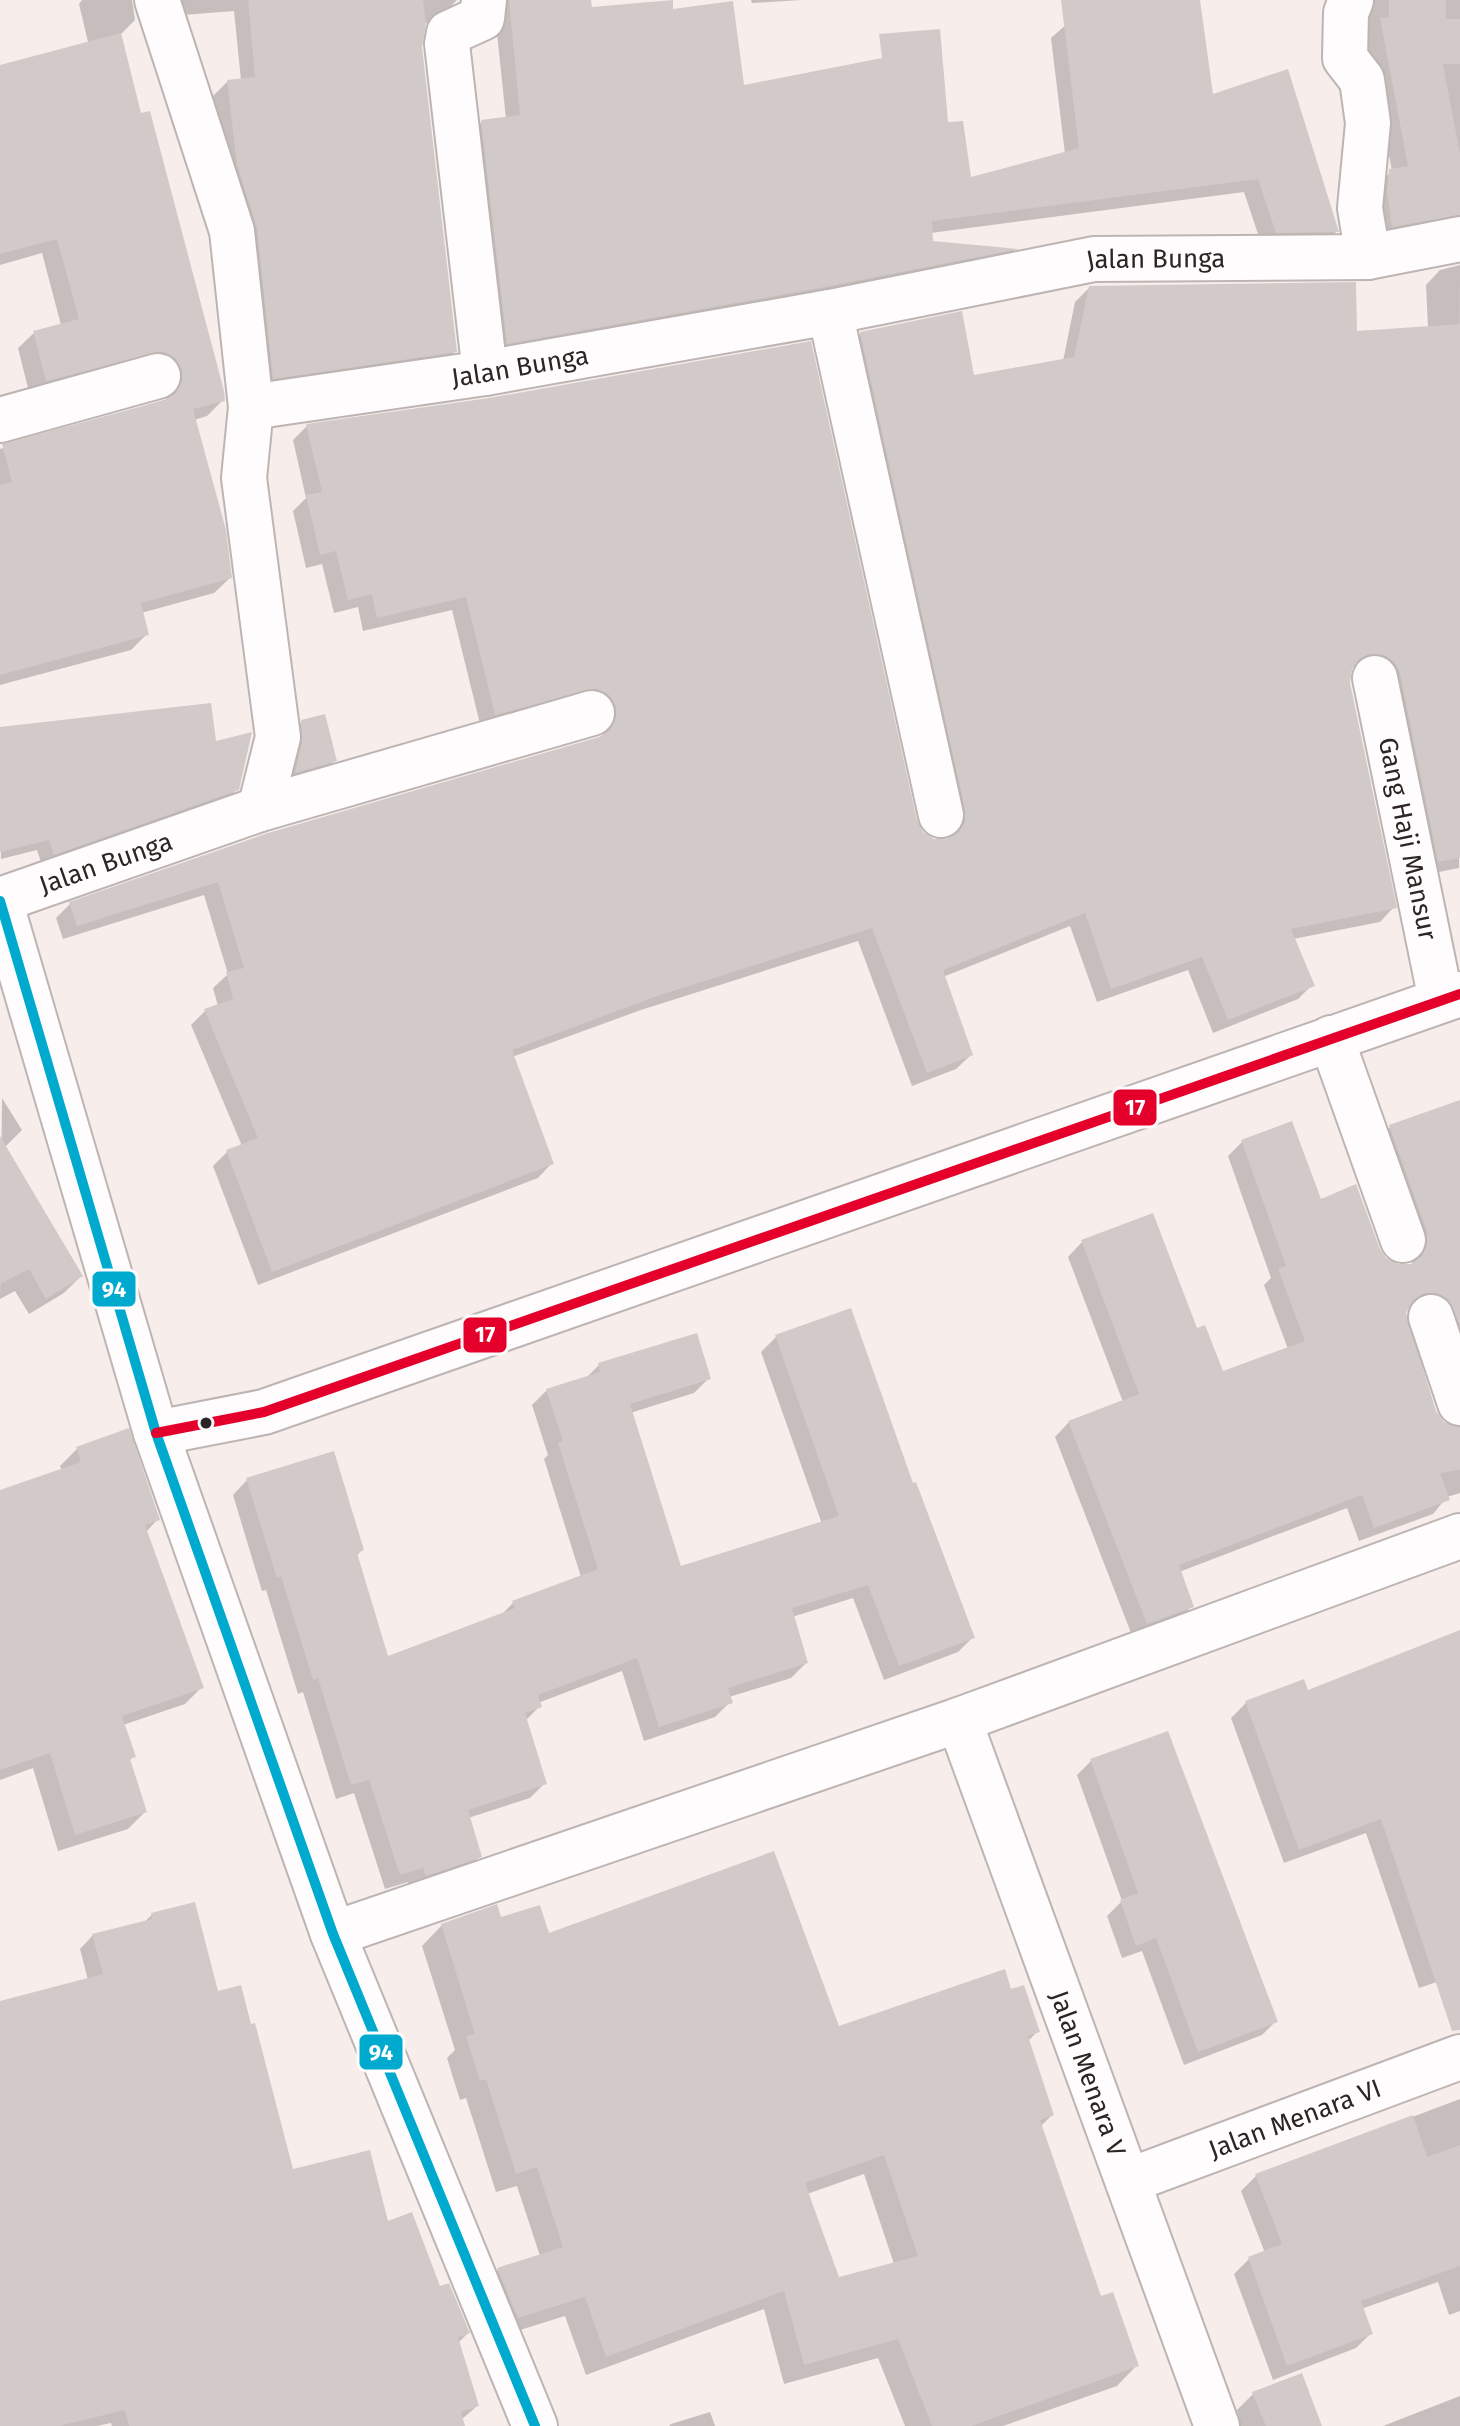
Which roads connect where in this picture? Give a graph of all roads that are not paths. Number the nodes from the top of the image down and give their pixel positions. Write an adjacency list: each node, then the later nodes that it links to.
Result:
1 (157, 0): 9 (street)
2 (484, 0): 7 (street)
3 (1351, 0): 5 (street)
4 (1460, 239): 5 (street, Jalan Bunga)
5 (1368, 257): 6 (street, Jalan Bunga)
6 (830, 312): 7 (street, Jalan Bunga); 14 (street)
7 (485, 373): 9 (street, Jalan Bunga)
8 (158, 376): 10 (street)
9 (251, 407): 13 (street)
10 (0, 420)
11 (1375, 678): 16 (street, Gang Haji Mansur)
12 (592, 713): 13 (street, Jalan Bunga)
13 (260, 809): 15 (street, Jalan Bunga)
14 (941, 815)
15 (3, 921): 21 (street)
16 (1451, 997): 17 (street)
17 (1331, 1038): 18 (street); 21 (street)
18 (1403, 1240)
19 (1431, 1317): 20 (street)
20 (1460, 1403)
21 (156, 1433): 24 (street)
22 (1460, 1536): 23 (street)
23 (959, 1720): 24 (street); 26 (street, Jalan Menara V)
24 (333, 1934): 27 (street)
25 (1460, 2057): 26 (street, Jalan Menara VI)
26 (1128, 2181): 28 (street, Jalan Menara V)
27 (535, 2426)
28 (1217, 2426)

